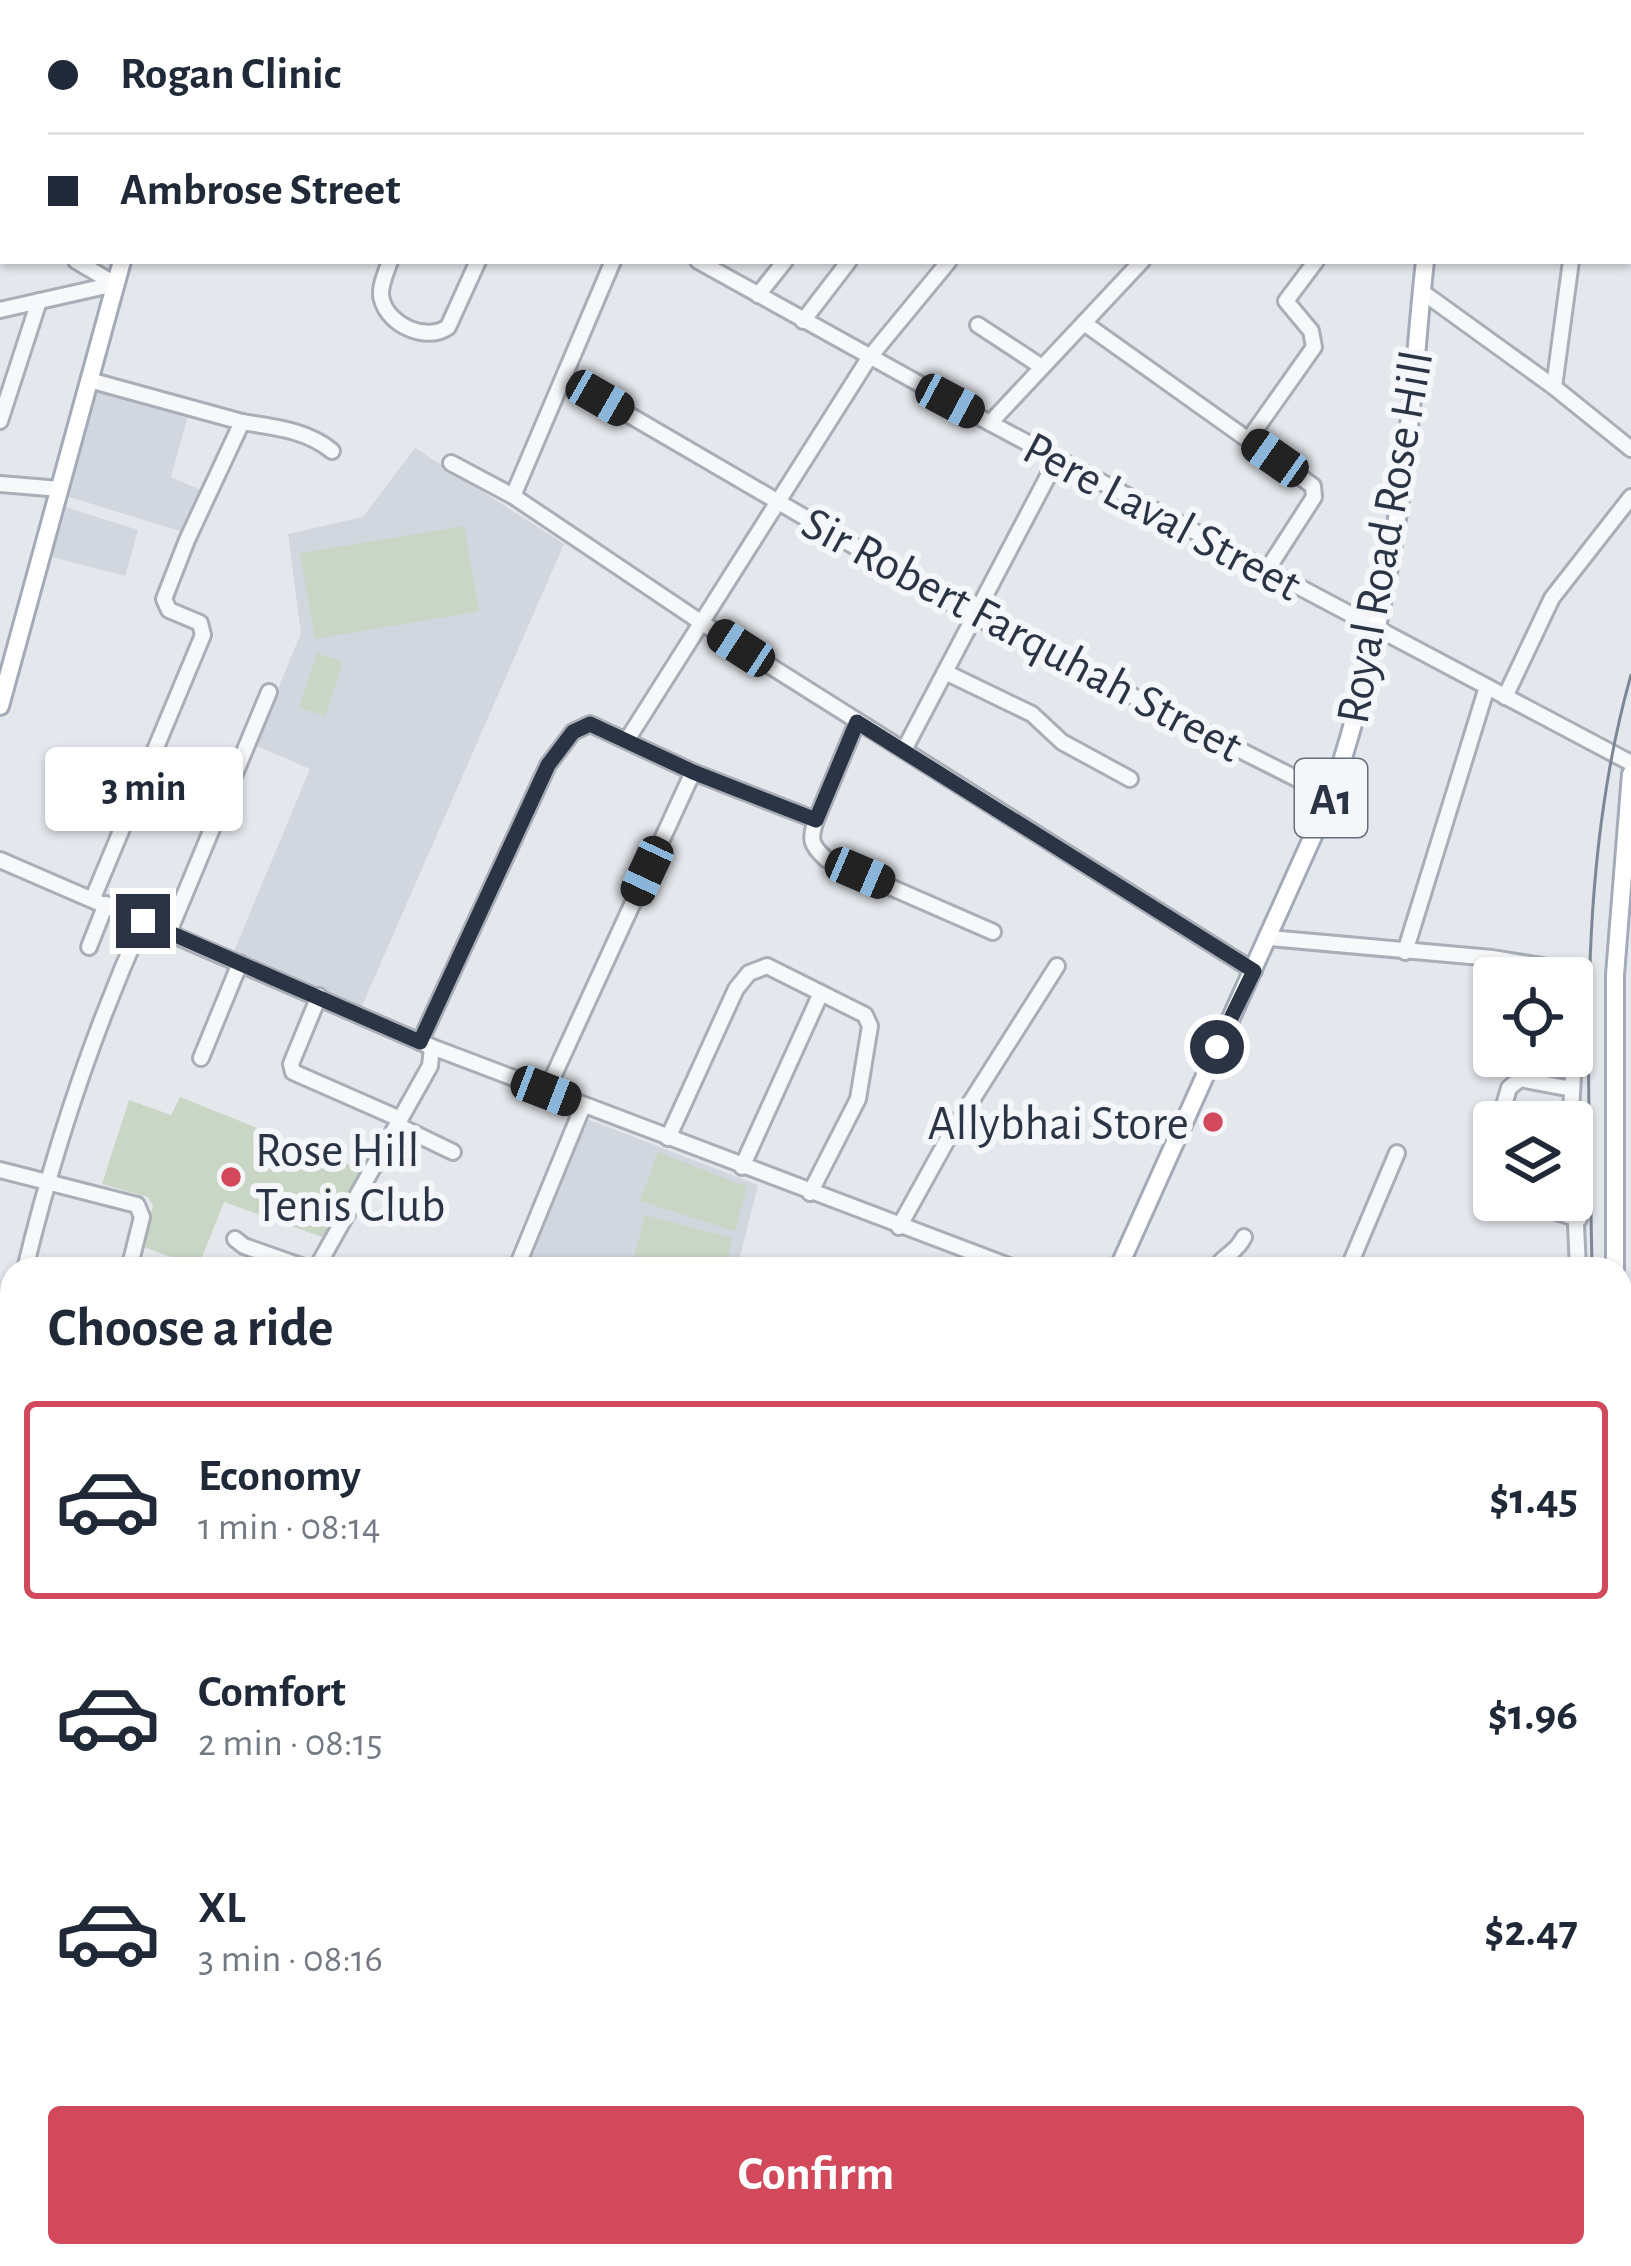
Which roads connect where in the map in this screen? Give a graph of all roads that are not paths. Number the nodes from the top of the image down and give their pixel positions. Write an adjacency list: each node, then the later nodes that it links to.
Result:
1 (81, 264): 14 (street)
2 (121, 264): 14 (main road)
3 (389, 264): 4 (street)
4 (477, 264)
5 (612, 264): 24 (street)
6 (704, 264): 16 (street, Pere Laval Street)
7 (783, 264): 16 (street)
8 (847, 264): 19 (street)
9 (947, 264): 22 (street)
10 (1139, 264): 20 (street)
11 (1313, 264): 30 (street)
12 (1424, 264): 15 (main road, Royal Road Rose Hill / A1)
13 (1571, 264): 26 (street)
14 (115, 284): 17 (street); 25 (main road)
15 (1421, 291): 26 (street); 43 (main road, Royal Road Rose Hill / A1)
16 (758, 295): 19 (street, Pere Laval Street)
17 (39, 301): 18 (street); 27 (street)
18 (0, 310)
19 (803, 320): 22 (street, Pere Laval Street)
20 (1084, 323): 23 (street); 30 (street)
21 (978, 325): 23 (street)
22 (869, 358): 29 (street, Pere Laval Street); 39 (street)
23 (1042, 368): 29 (street)
24 (564, 377): 37 (street); 39 (street, Sir Robert Farquhah Street)
25 (89, 380): 28 (street); 36 (main road)
26 (1554, 387): 31 (street)
27 (0, 421)
28 (242, 422): 32 (street); 60 (street)
29 (989, 423): 33 (street, Pere Laval Street)
30 (1249, 440): 40 (street)
31 (1631, 449)
32 (332, 451)
33 (1057, 459): 40 (street, Pere Laval Street); 41 (street)
34 (451, 463): 37 (street)
35 (0, 484): 36 (street)
36 (60, 490): 45 (main road)
37 (513, 496): 42 (street)
38 (1631, 497): 48 (street)
39 (780, 502): 41 (street, Sir Robert Farquhah Street); 42 (street)
40 (1267, 570): 43 (street, Pere Laval Street)
41 (974, 616): 44 (street); 57 (street, Sir Robert Farquhah Street)
42 (702, 623): 50 (street); 51 (street)
43 (1377, 628): 46 (street, Pere Laval Street); 57 (main road, Royal Road Rose Hill / A1)
44 (945, 672): 52 (street); 56 (street)
45 (3, 681): 49 (main road)
46 (1487, 687): 48 (street, Pere Laval Street); 66 (street)
47 (269, 692): 62 (street)
48 (1505, 697): 53 (street, Pere Laval Street)
49 (0, 706)
50 (857, 722): 52 (street); 58 (street)
51 (627, 740): 54 (street); 73 (street)
52 (904, 750): 69 (street)
53 (1631, 763)
54 (693, 772): 58 (street); 76 (street)
55 (1631, 775): 70 (main road)
56 (1130, 779)
57 (1331, 796): 64 (main road, Royal Road Rose Hill / A1)
58 (816, 820): 63 (street)
59 (0, 860): 60 (street)
60 (100, 902): 61 (street); 65 (street)
61 (143, 921): 62 (street); 86 (street)
62 (170, 932): 67 (street)
63 (993, 932)
64 (1270, 938): 66 (street); 69 (main road, Royal Road Rose Hill / A1)
65 (89, 947)
66 (1405, 952): 75 (street)
67 (240, 962): 72 (street); 74 (street)
68 (1057, 966): 90 (street)
69 (1254, 971): 99 (main road, Royal Road Rose Hill / A1)
70 (1623, 976): 89 (main road)
71 (821, 993): 81 (street); 84 (street); 87 (street)
72 (319, 996): 73 (street); 80 (street)
73 (426, 1045): 76 (street); 80 (street)
74 (201, 1058)
75 (1571, 1089): 77 (street); 78 (street)
76 (546, 1091): 79 (street)
77 (1506, 1101)
78 (1572, 1101)
79 (583, 1106): 81 (street); 97 (street)
80 (399, 1122): 82 (street); 96 (street)
81 (668, 1138): 84 (street)
82 (453, 1152)
83 (1397, 1153): 101 (street)
84 (742, 1167): 87 (street)
85 (0, 1170): 86 (street)
86 (46, 1181): 93 (street); 94 (street)
87 (810, 1193): 90 (street)
88 (1579, 1221): 102 (street)
89 (1624, 1222): 103 (main road)
90 (899, 1227): 98 (street)
91 (1244, 1237): 100 (street)
92 (236, 1239): 95 (street)
93 (28, 1257)
94 (132, 1257)
95 (277, 1257)
96 (319, 1257)
97 (520, 1257)
98 (983, 1257)
99 (1123, 1257)
100 (1228, 1257)
101 (1353, 1257)
102 (1579, 1257)
103 (1617, 1257)

